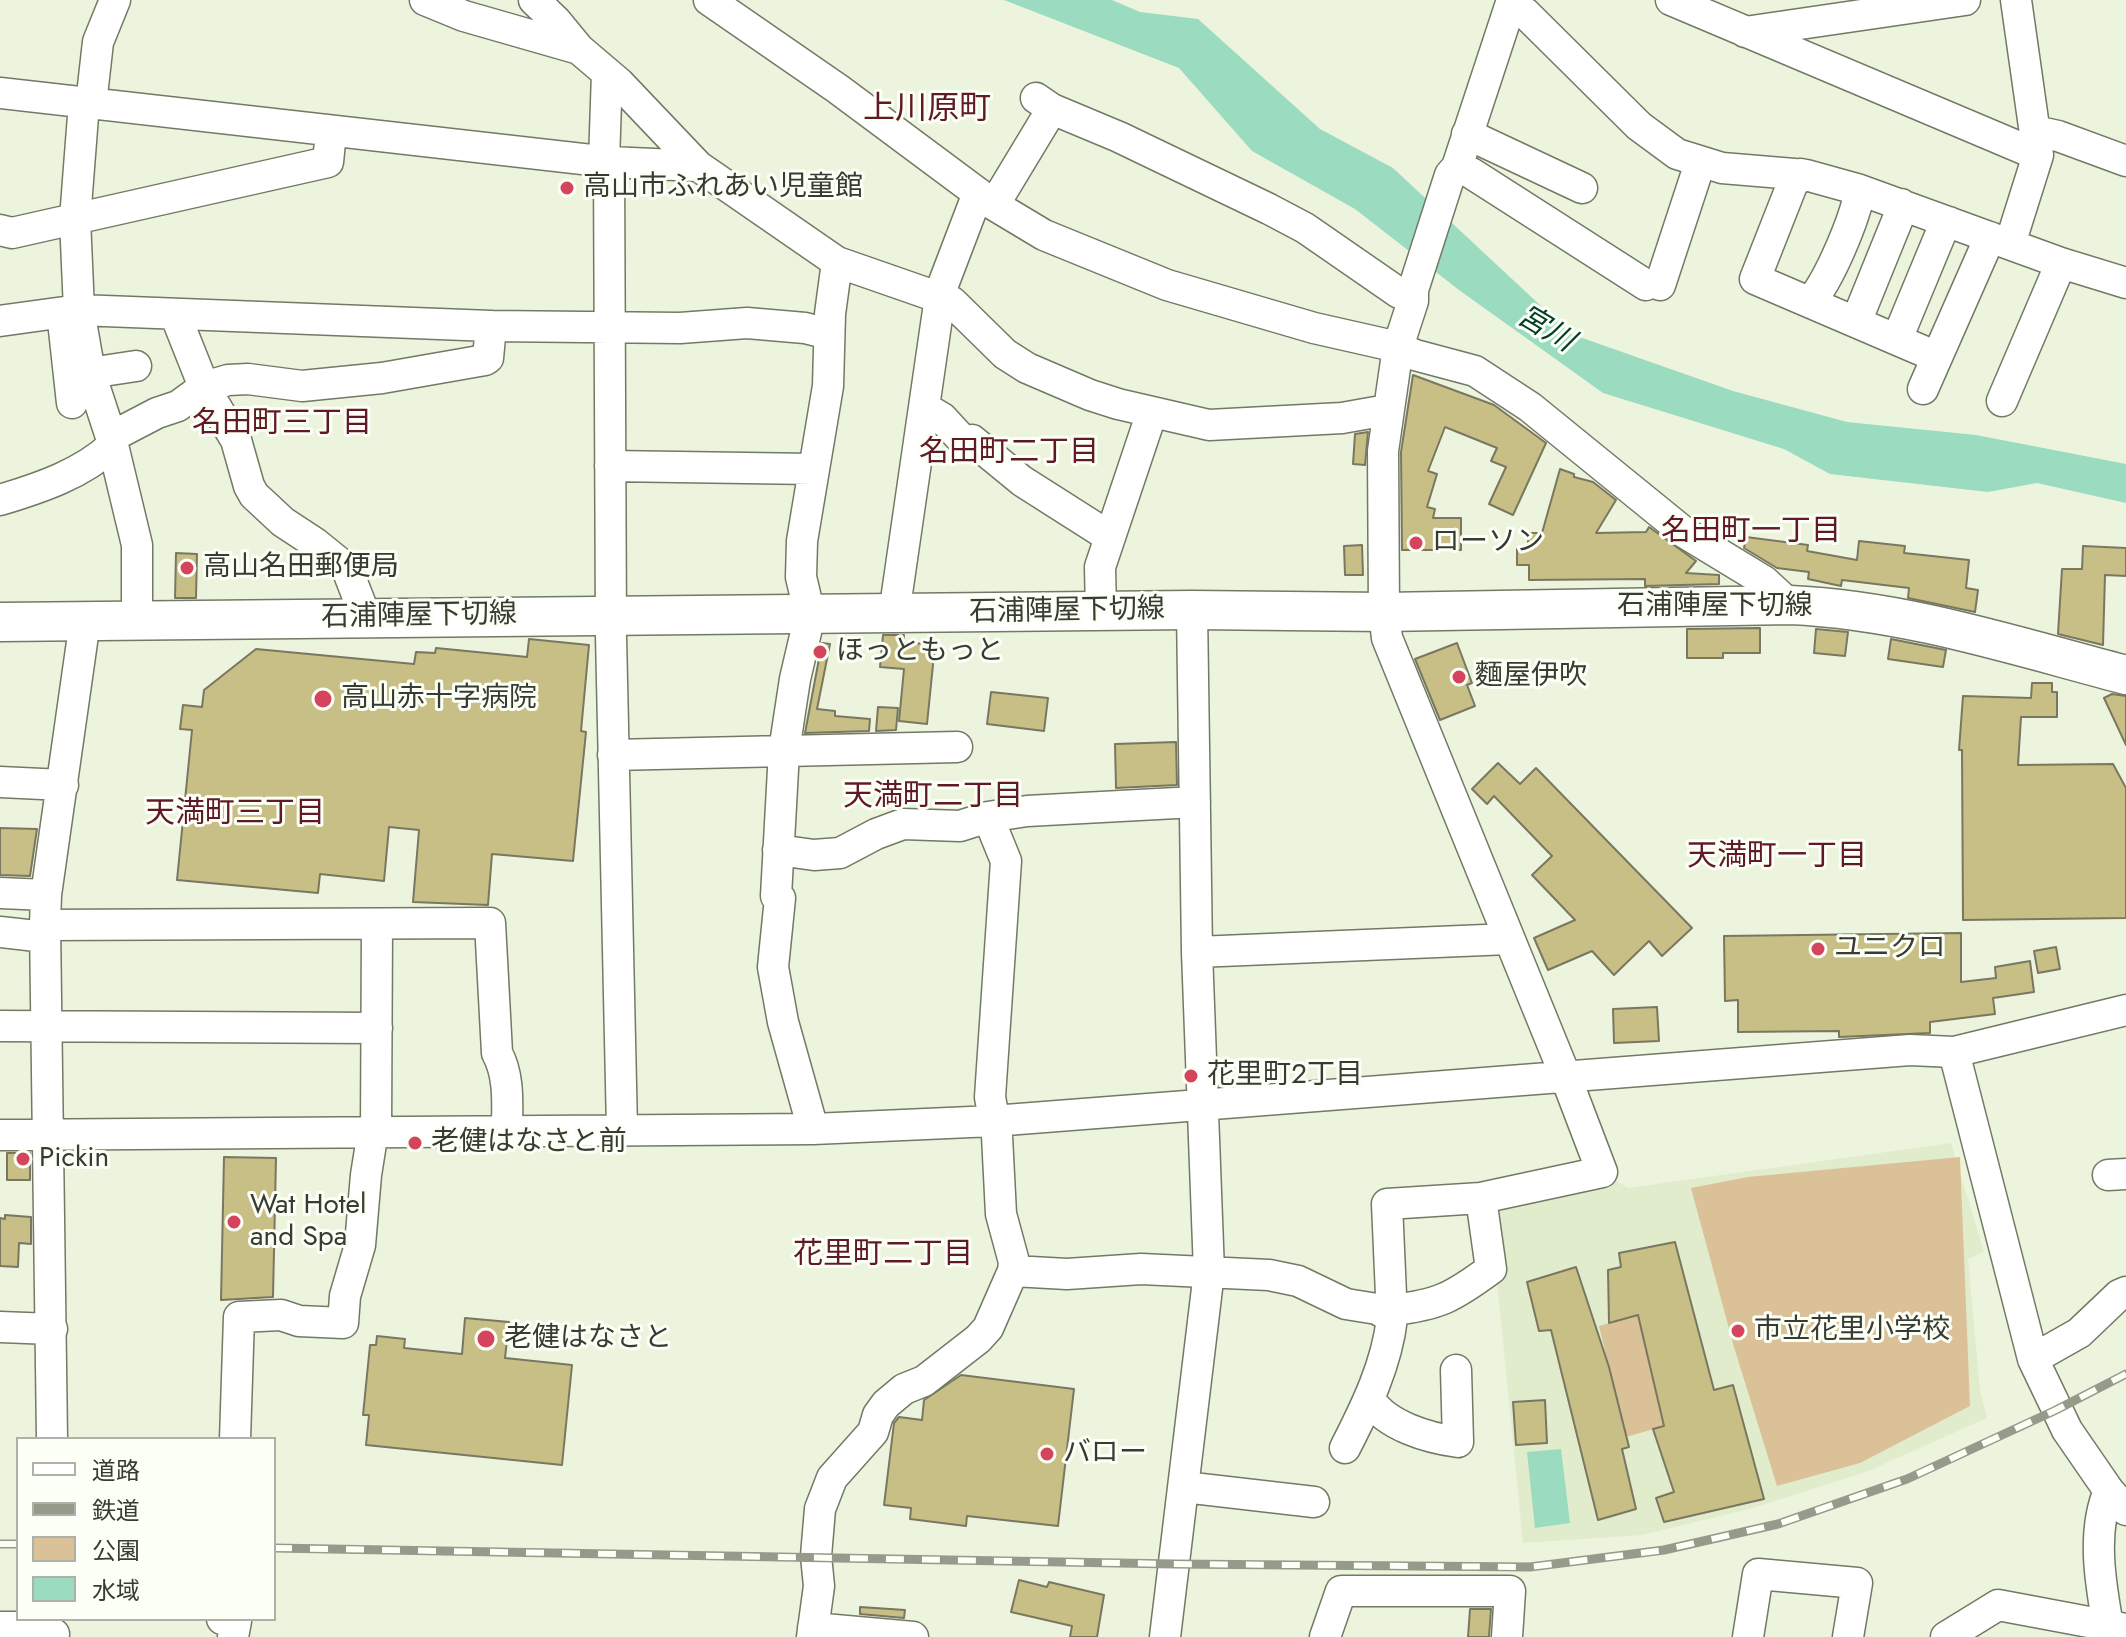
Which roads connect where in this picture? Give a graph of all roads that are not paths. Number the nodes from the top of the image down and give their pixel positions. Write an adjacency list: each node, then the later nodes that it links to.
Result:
1 (115, 0): 15 (street)
2 (425, 0): 11 (street)
3 (530, 0): 11 (street); 12 (street)
4 (709, 0): 27 (street)
5 (1671, 0): 10 (street)
6 (1965, 0): 9 (street)
7 (2016, 0): 18 (street)
8 (1511, 3): 17 (street); 21 (street)
9 (1923, 3): 10 (street)
10 (1758, 20): 18 (street)
11 (506, 29): 12 (street)
12 (579, 49): 13 (street)
13 (607, 73): 20 (street); 22 (street)
14 (0, 93): 15 (street)
15 (87, 104): 16 (street); 29 (street)
16 (331, 132): 20 (street); 29 (street)
17 (1467, 134): 23 (street); 25 (street)
18 (2036, 143): 19 (street); 32 (street)
19 (2126, 161)
20 (607, 162): 22 (street); 44 (street)
21 (1700, 163): 23 (street); 24 (street)
22 (698, 166): 33 (street)
23 (1453, 171): 36 (street)
24 (1801, 174): 26 (street); 38 (street)
25 (1582, 188)
26 (1860, 190): 28 (street); 38 (street)
27 (986, 199): 36 (street); 37 (street); 47 (street)
28 (1901, 204): 30 (street); 42 (street)
29 (75, 219): 31 (street); 39 (street)
30 (1949, 222): 32 (street); 46 (street)
31 (0, 230)
32 (2000, 241): 34 (street); 48 (street)
33 (837, 262): 37 (street); 45 (street)
34 (2061, 263): 35 (street); 53 (street)
35 (2126, 283)
36 (1412, 292): 47 (street)
37 (940, 298): 54 (street); 56 (street)
38 (1810, 302): 42 (street)
39 (70, 311): 40 (street); 41 (street); 50 (street)
40 (175, 314): 43 (street); 51 (street)
41 (0, 321)
42 (1856, 322): 46 (street)
43 (491, 326): 44 (street); 51 (street)
44 (608, 328): 45 (street); 58 (street)
45 (829, 334): 59 (street)
46 (1897, 339): 48 (street)
47 (1398, 347): 55 (street); 62 (street)
48 (1937, 357): 52 (street)
49 (136, 366): 50 (street)
50 (77, 384): 57 (street)
51 (204, 387): 57 (street); 69 (street)
52 (1923, 389)
53 (2002, 401)
54 (925, 408): 61 (street); 66 (street)
55 (1387, 410): 56 (street); 65 (street)
56 (1152, 412): 61 (street)
57 (112, 441): 60 (street); 70 (street)
58 (610, 466): 59 (street); 67 (street)
59 (813, 469): 68 (street)
60 (0, 500)
61 (1110, 537): 64 (street)
62 (1790, 605): 65 (main road, 石浦陣屋下切線); 73 (main road, 石浦陣屋下切線)
63 (1192, 610): 64 (main road, 石浦陣屋下切線); 65 (main road, 石浦陣屋下切線); 79 (street)
64 (1101, 612): 66 (main road, 石浦陣屋下切線)
65 (1384, 612): 87 (street)
66 (894, 614): 68 (main road, 石浦陣屋下切線)
67 (611, 615): 68 (main road, 石浦陣屋下切線); 69 (main road, 石浦陣屋下切線); 76 (street)
68 (810, 615): 75 (street)
69 (366, 618): 70 (main road, 石浦陣屋下切線)
70 (137, 620): 71 (main road, 石浦陣屋下切線)
71 (85, 621): 72 (main road, 石浦陣屋下切線); 78 (street)
72 (0, 622)
73 (2126, 675)
74 (957, 747): 75 (street)
75 (784, 751): 76 (street); 81 (street)
76 (613, 755): 97 (street)
77 (0, 782): 78 (street)
78 (63, 785): 83 (street)
79 (1195, 802): 80 (street); 88 (street)
80 (1000, 816): 81 (street); 96 (street)
81 (778, 850): 98 (street)
82 (0, 893): 83 (street)
83 (46, 895): 85 (street)
84 (377, 924): 85 (street); 92 (street); 100 (street)
85 (45, 931): 86 (street); 91 (street)
86 (0, 932)
87 (1509, 939): 88 (street); 94 (street)
88 (1197, 952): 95 (street)
89 (2126, 1010): 93 (street)
90 (0, 1026): 91 (street)
91 (46, 1026): 92 (street); 101 (street)
92 (377, 1028): 99 (street)
93 (1954, 1052): 94 (street); 110 (street)
94 (1565, 1075): 95 (street); 103 (street)
95 (1202, 1104): 96 (street); 105 (street)
96 (993, 1121): 98 (street); 104 (street)
97 (622, 1129): 98 (street); 100 (street)
98 (813, 1129)
99 (375, 1131): 100 (street); 101 (street); 114 (street)
100 (507, 1131)
101 (49, 1134): 102 (street); 109 (street)
102 (0, 1135)
103 (1481, 1198): 107 (street); 107 (street)
104 (1013, 1271): 105 (street); 122 (street)
105 (1209, 1272): 107 (street); 116 (street)
106 (2126, 1292): 110 (street)
107 (1392, 1314): 112 (street)
108 (0, 1327): 109 (street)
109 (52, 1329): 113 (street)
110 (2033, 1359): 117 (street)
111 (1456, 1370): 112 (street)
112 (1370, 1400): 115 (street)
113 (52, 1437)
114 (235, 1437)
115 (1345, 1448)
116 (1184, 1487): 118 (street); 124 (street)
117 (2116, 1490): 121 (street)
118 (1314, 1502)
119 (0, 1627): 120 (street)
120 (59, 1630)
121 (2114, 1631): 129 (street)
122 (812, 1633): 123 (street)
123 (913, 1637)
124 (1165, 1637)
125 (1325, 1637): 126 (street)
126 (1507, 1637)
127 (1748, 1637): 128 (street)
128 (1848, 1637)
129 (1946, 1637)

